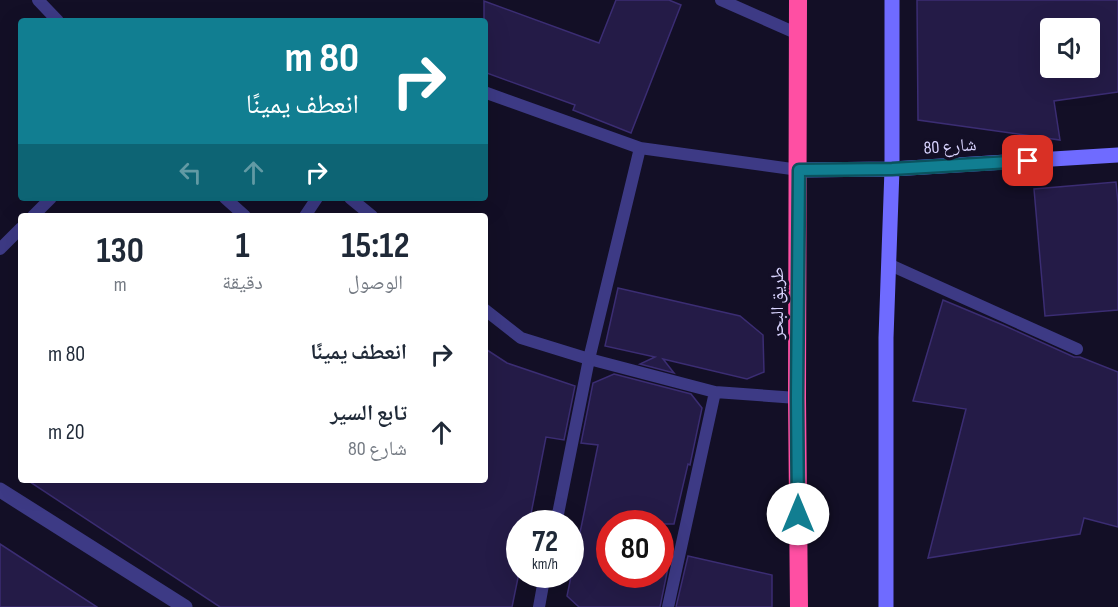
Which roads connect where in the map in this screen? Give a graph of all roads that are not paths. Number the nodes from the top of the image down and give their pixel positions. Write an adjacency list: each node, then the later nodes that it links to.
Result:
1 (38, 0): 5 (lane)
2 (721, 0): 6 (lane)
3 (798, 0): 6 (highway, طريق البحر)
4 (892, 0): 10 (street)
5 (55, 18)
6 (798, 34): 11 (highway, طريق البحر)
7 (488, 93): 8 (lane)
8 (640, 148): 11 (lane); 23 (lane)
9 (1118, 155): 10 (street, شارع 80)
10 (892, 169): 11 (street, شارع 80); 20 (street)
11 (799, 170): 25 (highway, طريق البحر)
12 (48, 201): 15 (lane)
13 (228, 201): 16 (lane)
14 (354, 201): 17 (lane)
15 (36, 213)
16 (242, 213)
17 (368, 213)
18 (18, 231): 19 (lane)
19 (0, 249)
20 (888, 264): 22 (lane); 33 (street)
21 (488, 312): 23 (lane)
22 (1077, 349)
23 (589, 359): 24 (lane); 27 (lane)
24 (715, 392): 25 (lane); 31 (lane)
25 (797, 398): 32 (highway, طريق البحر)
26 (0, 490): 29 (street)
27 (559, 510)
28 (542, 588): 30 (lane)
29 (185, 607)
30 (539, 607)
31 (668, 607)
32 (799, 607)
33 (886, 607)

